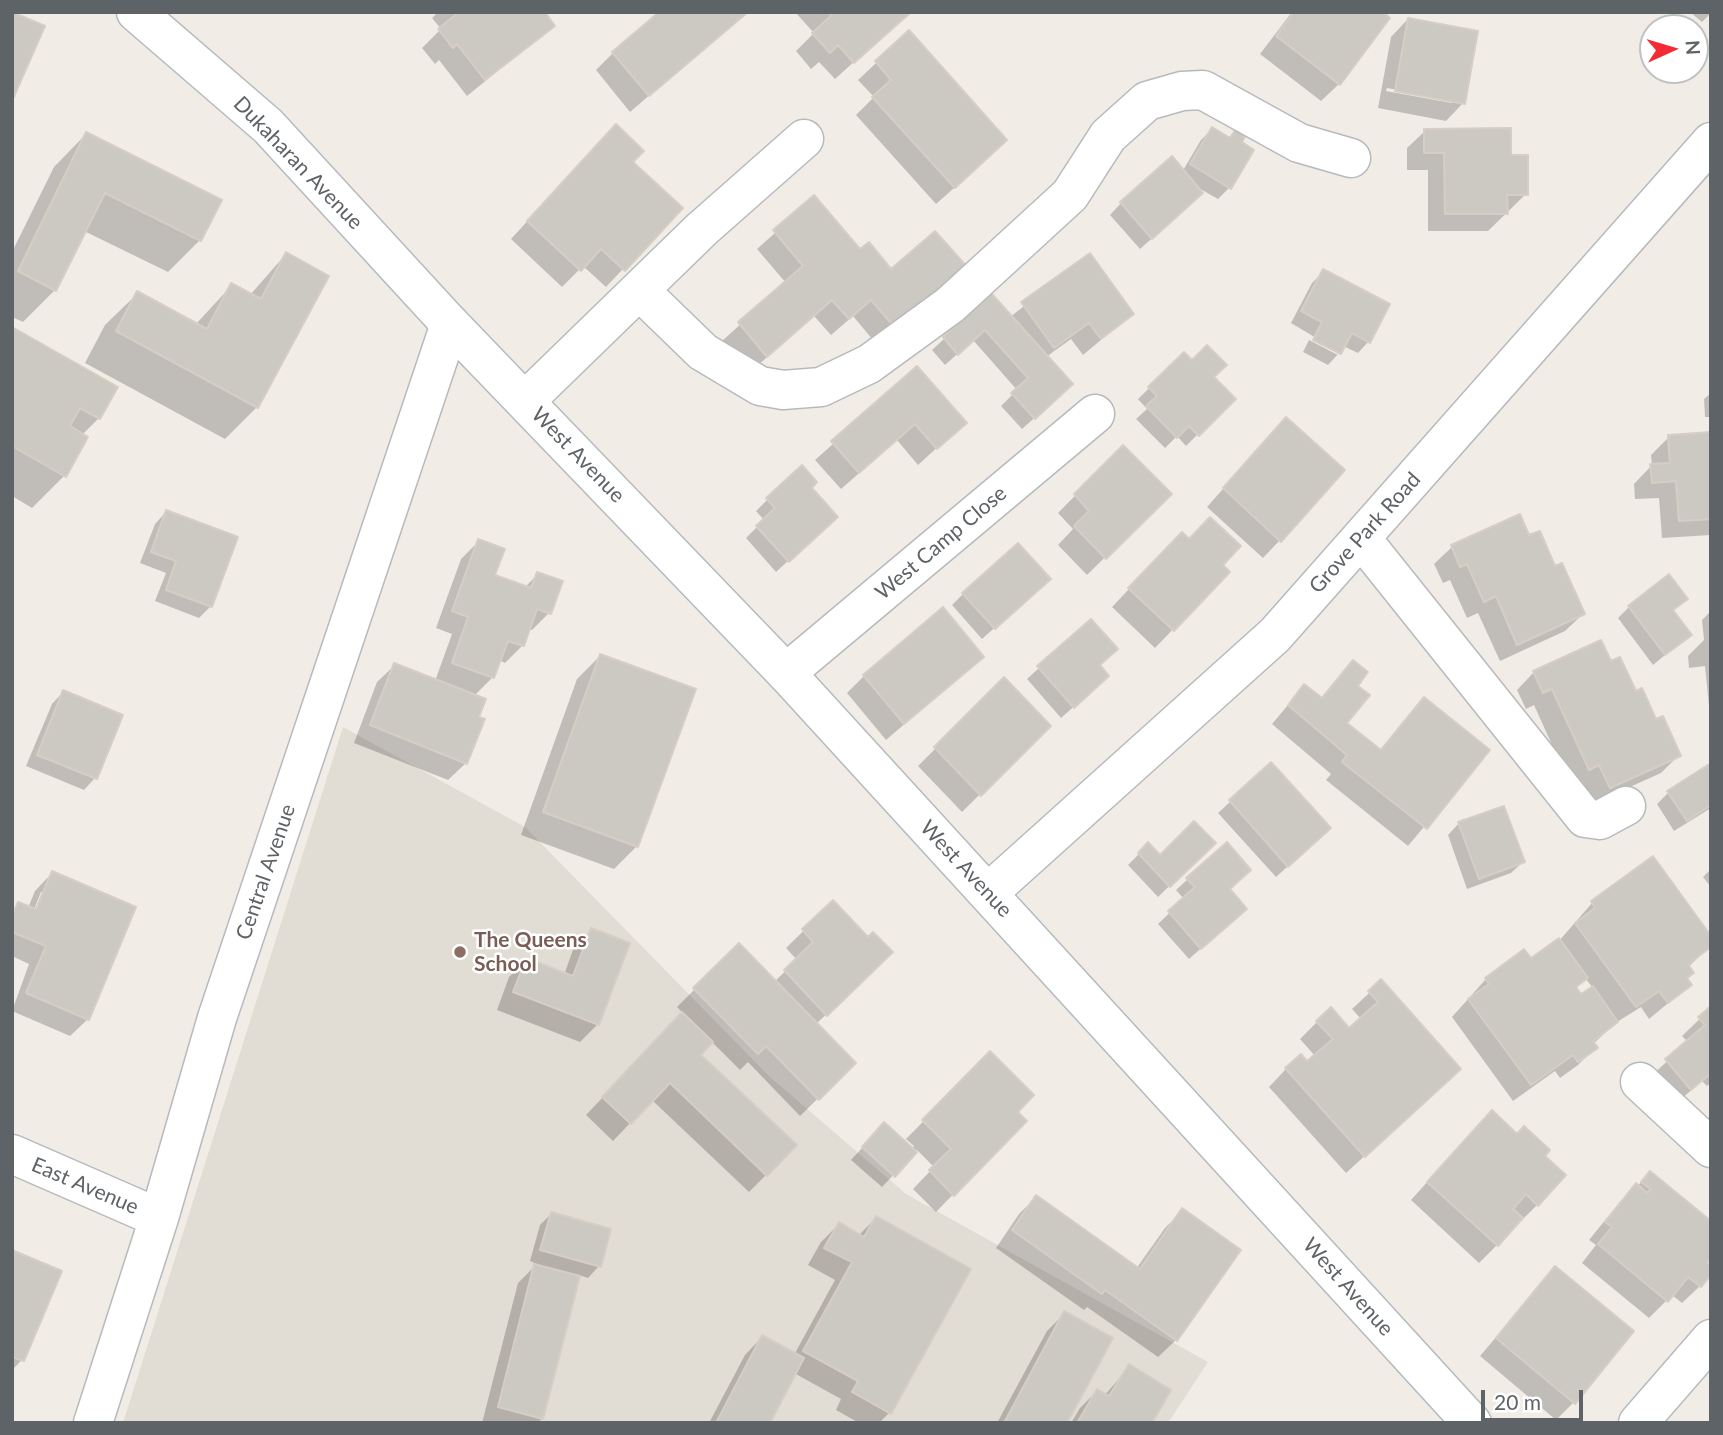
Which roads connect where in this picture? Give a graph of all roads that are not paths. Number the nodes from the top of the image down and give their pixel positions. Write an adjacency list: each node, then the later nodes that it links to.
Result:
1 (136, 12): 6 (street, Dukaharan Avenue)
2 (804, 139): 5 (street)
3 (1711, 142): 9 (street, Grove Park Road)
4 (1351, 158): 5 (street)
5 (640, 291): 7 (street)
6 (450, 324): 7 (street, West Avenue); 16 (street, Central Avenue)
7 (526, 400): 10 (street, West Avenue)
8 (1095, 414): 10 (street, West Camp Close)
9 (1361, 538): 11 (street); 12 (street, Grove Park Road)
10 (786, 673): 12 (street, West Avenue)
11 (1626, 806)
12 (988, 893): 19 (street, West Avenue)
13 (1640, 1082): 14 (street)
14 (1711, 1149)
15 (12, 1154): 16 (street, East Avenue)
16 (159, 1218): 18 (street, Central Avenue)
17 (1711, 1339): 20 (street)
18 (93, 1423)
19 (1472, 1423)
20 (1638, 1423)

